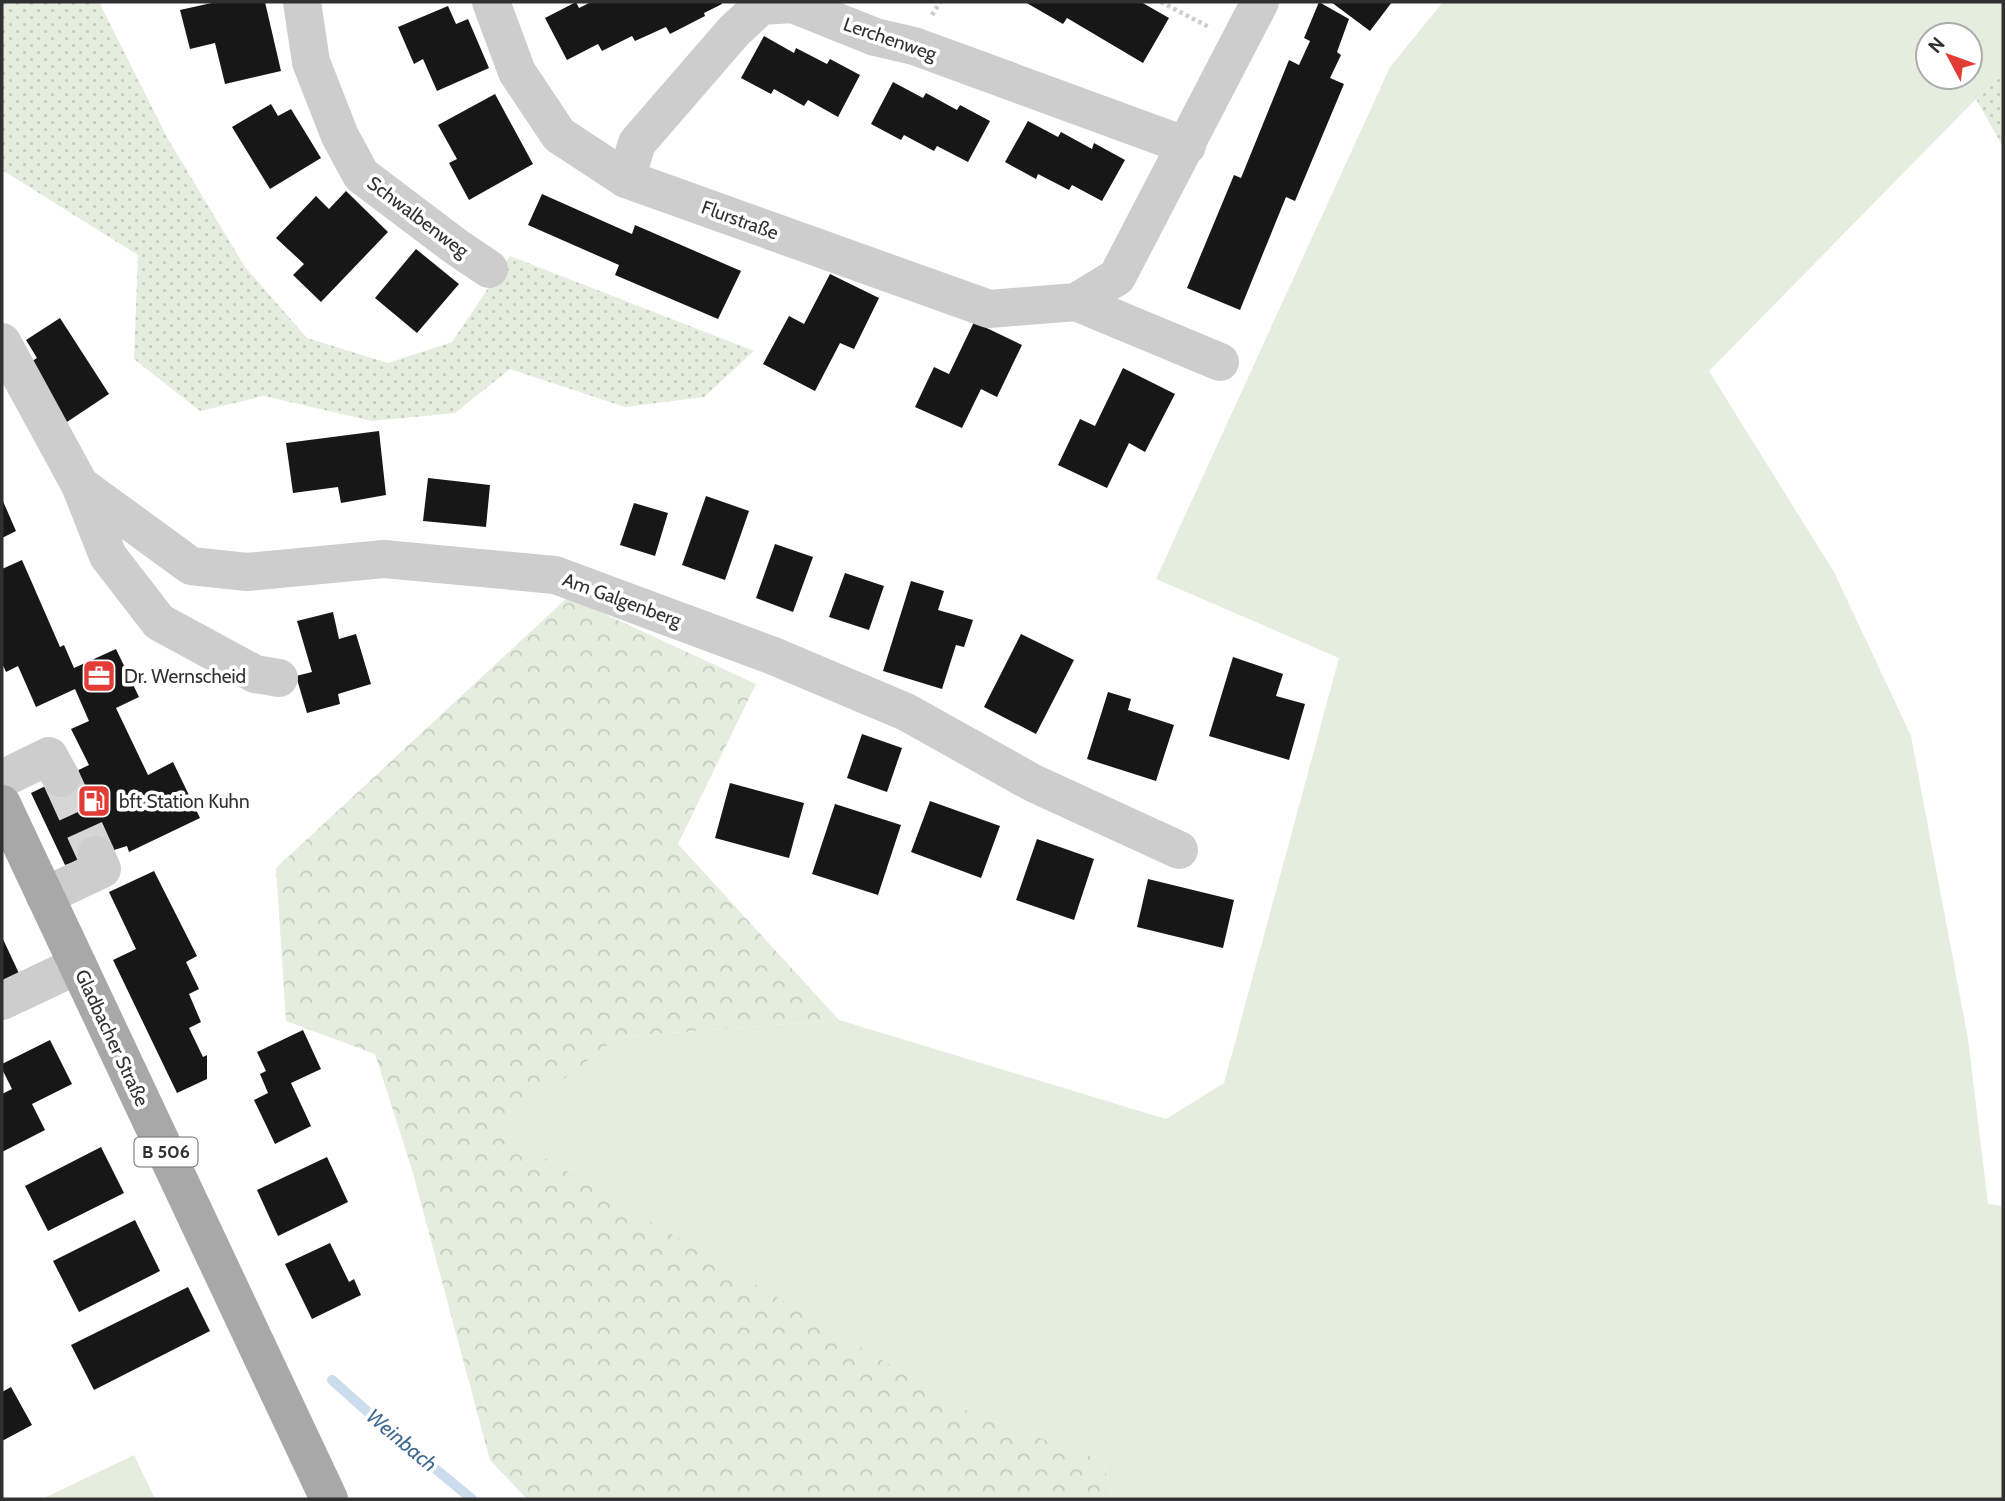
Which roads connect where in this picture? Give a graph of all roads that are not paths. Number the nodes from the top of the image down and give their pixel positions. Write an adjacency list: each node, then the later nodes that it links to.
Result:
1 (302, 2): 6 (street, Schwalbenweg)
2 (491, 2): 5 (street, Flurstraße)
3 (1260, 2): 4 (street, Flurstraße)
4 (1187, 146): 5 (street, Lerchenweg); 7 (street, Flurstraße)
5 (625, 179): 7 (street, Flurstraße)
6 (489, 269)
7 (1076, 303): 9 (street, Flurstraße)
8 (2, 342): 10 (street, Am Galgenberg)
9 (1220, 362)
10 (80, 485): 11 (street); 15 (street, Am Galgenberg)
11 (279, 678)
12 (61, 778): 13 (street)
13 (2, 779)
14 (2, 804): 17 (main road, Gladbacher Straße / B 506)
15 (1179, 850)
16 (96, 855): 17 (street)
17 (46, 896): 18 (main road, Gladbacher Straße / B 506)
18 (78, 965): 19 (street); 20 (main road, Gladbacher Straße / B 506)
19 (2, 1001)
20 (329, 1499)

